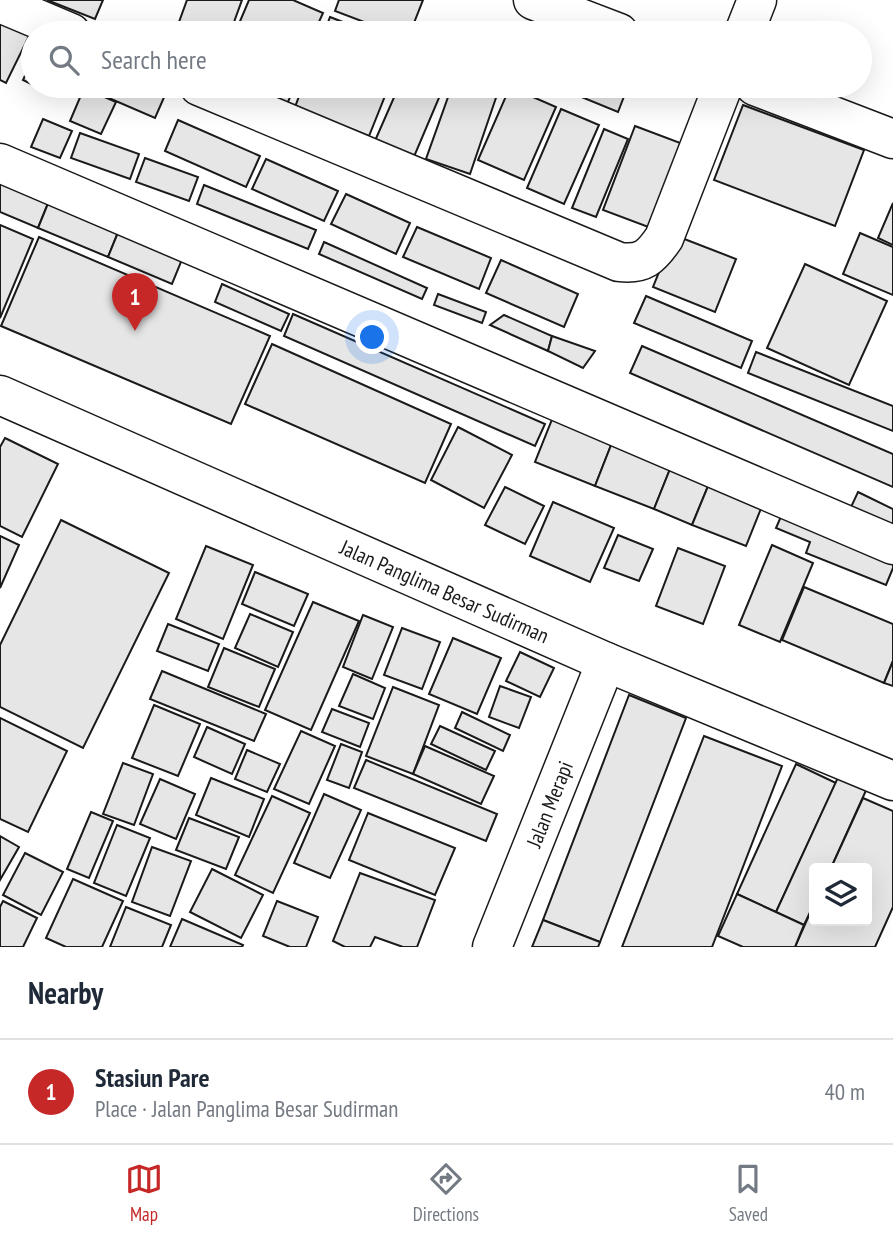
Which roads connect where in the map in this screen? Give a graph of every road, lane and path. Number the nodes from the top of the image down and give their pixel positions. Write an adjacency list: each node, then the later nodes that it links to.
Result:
1 (533, 0): 5 (street)
2 (757, 0): 6 (street)
3 (0, 3): 4 (street)
4 (43, 21)
5 (588, 21)
6 (749, 21)
7 (228, 98): 8 (street)
8 (718, 98)
9 (786, 98): 10 (street)
10 (893, 139)
11 (0, 163): 13 (street)
12 (0, 395): 14 (street, Jalan Panglima Besar Sudirman)
13 (893, 545)
14 (606, 663): 15 (street, Jalan Panglima Besar Sudirman); 16 (street, Jalan Merapi)
15 (893, 781)
16 (492, 947)

